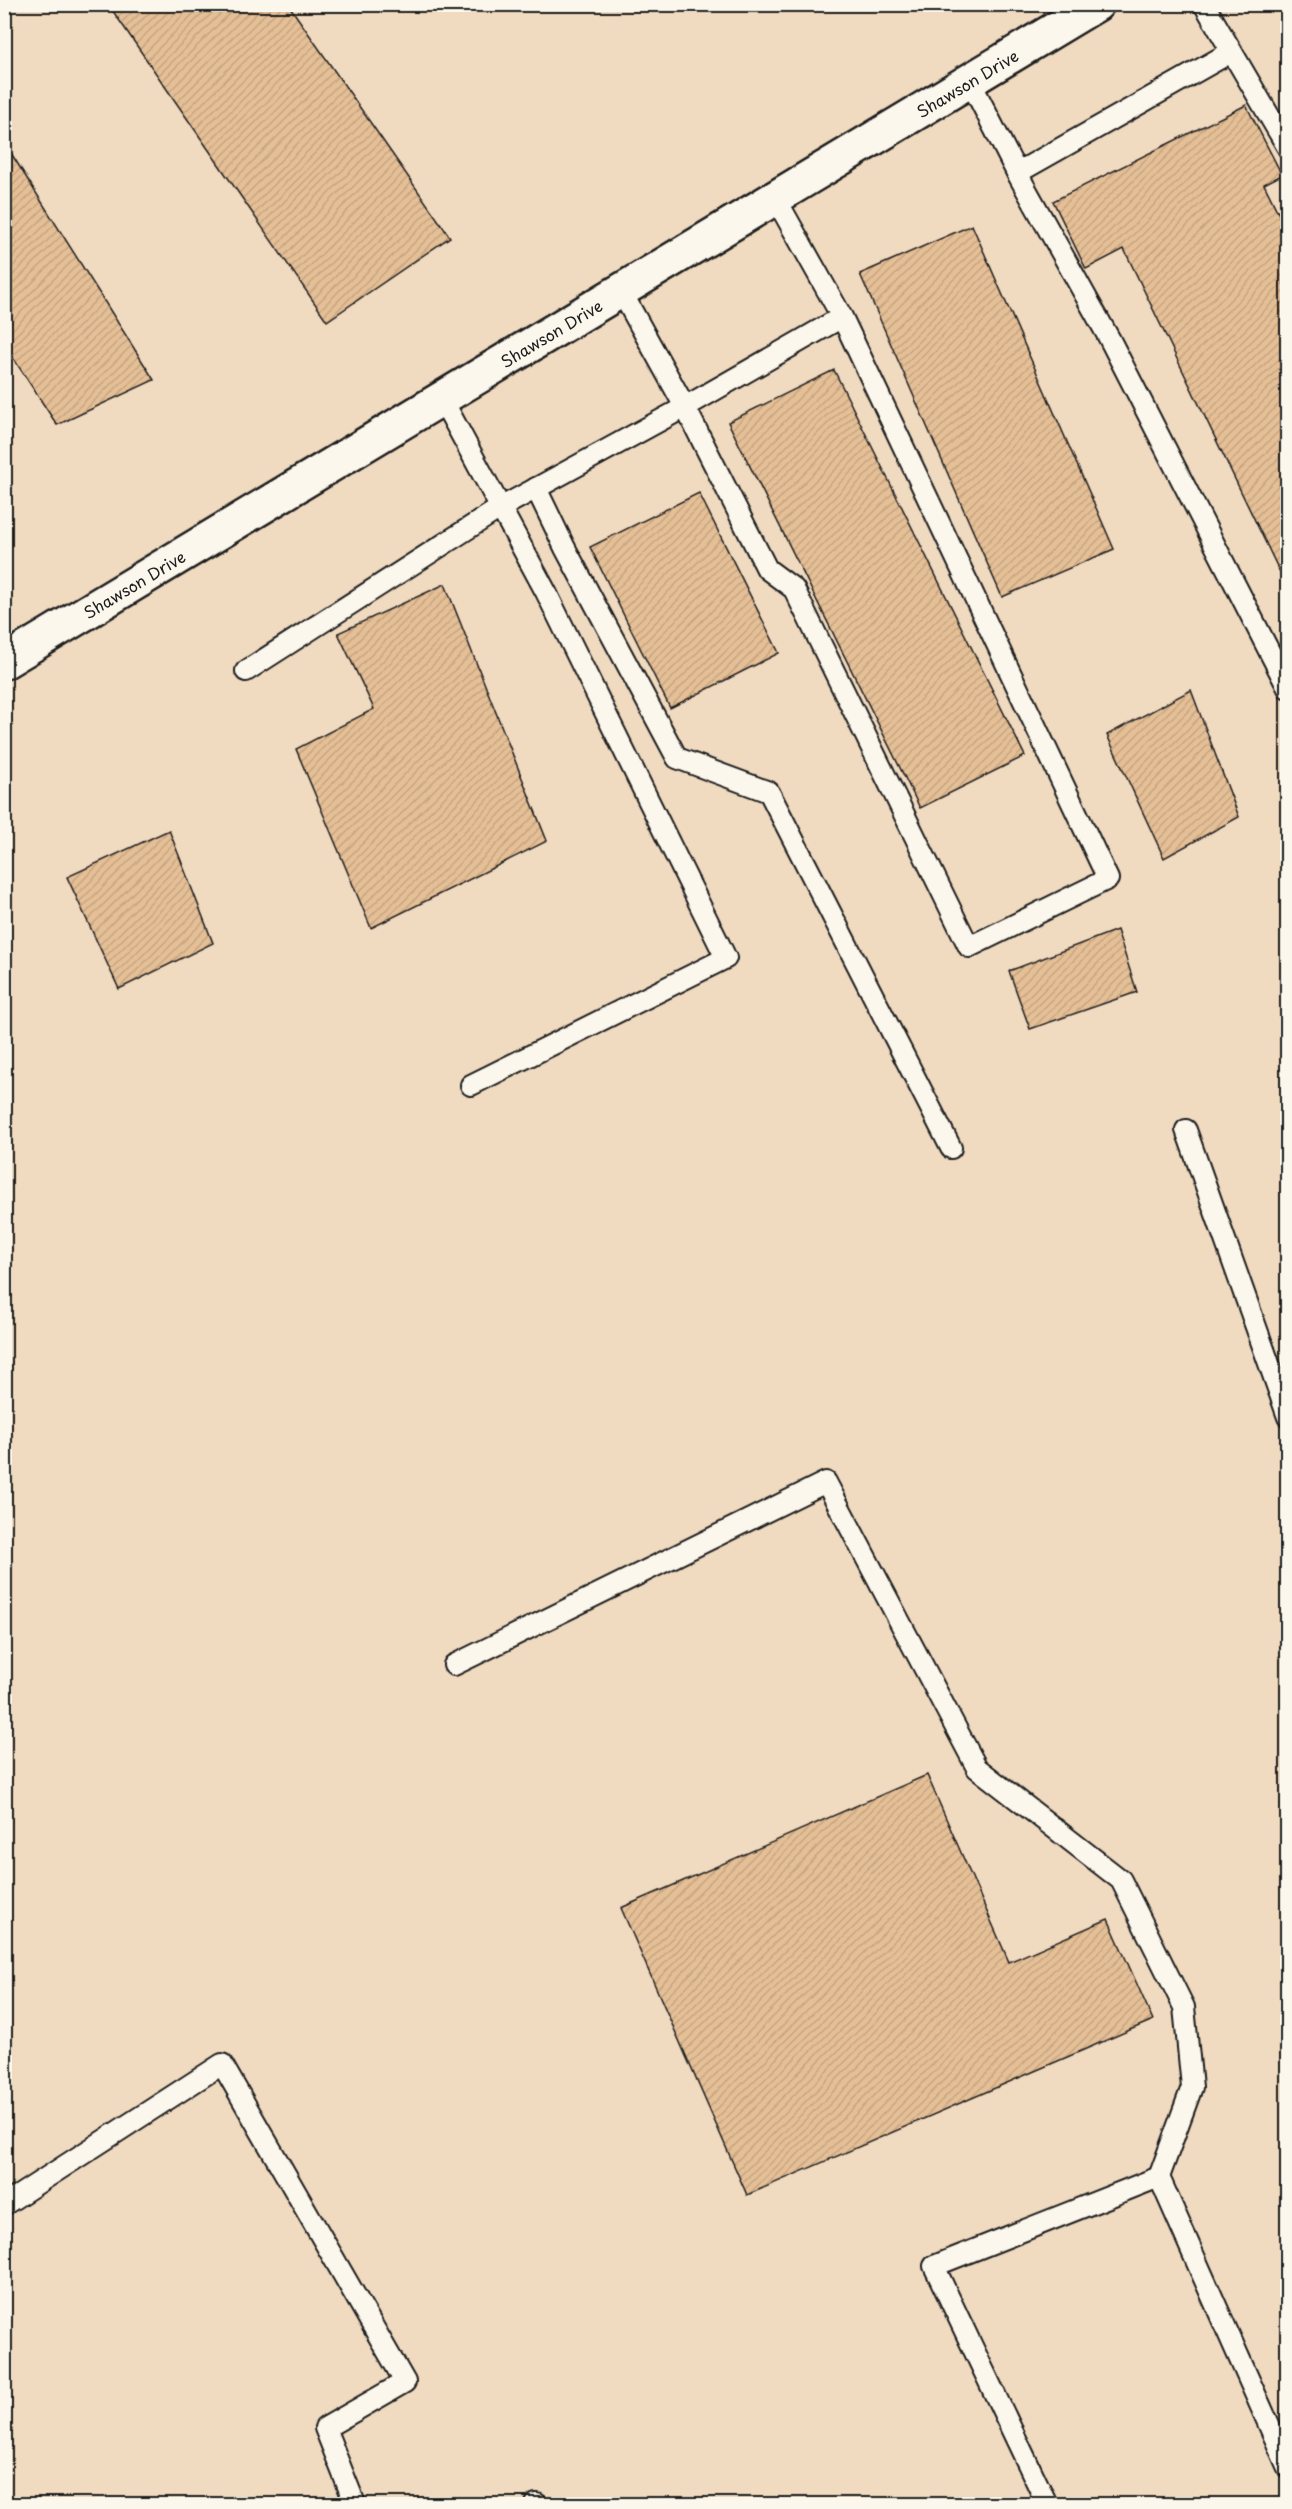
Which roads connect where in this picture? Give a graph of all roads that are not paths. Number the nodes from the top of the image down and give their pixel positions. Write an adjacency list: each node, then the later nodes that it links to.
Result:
1 (1097, 4): 4 (street, Shawson Drive)
2 (1204, 4): 3 (lane)
3 (1231, 52): 5 (lane); 6 (lane)
4 (970, 81): 6 (lane); 7 (street, Shawson Drive)
5 (1287, 148)
6 (1017, 173): 16 (lane)
7 (776, 199): 8 (street, Shawson Drive); 9 (lane)
8 (621, 291): 10 (street, Shawson Drive); 11 (lane)
9 (842, 317): 11 (lane); 11 (lane)
10 (442, 399): 13 (lane); 14 (street, Shawson Drive)
11 (685, 407): 12 (lane)
12 (536, 488): 13 (lane); 19 (lane)
13 (500, 508): 15 (lane); 17 (lane)
14 (4, 662)
15 (246, 671)
16 (1287, 688)
17 (471, 1085)
18 (1186, 1130): 20 (lane)
19 (951, 1148)
20 (1287, 1417)
21 (454, 1665): 22 (lane)
22 (1159, 2177): 24 (lane); 26 (lane)
23 (4, 2205): 25 (lane)
24 (1287, 2468)
25 (355, 2505)
26 (1047, 2505)

